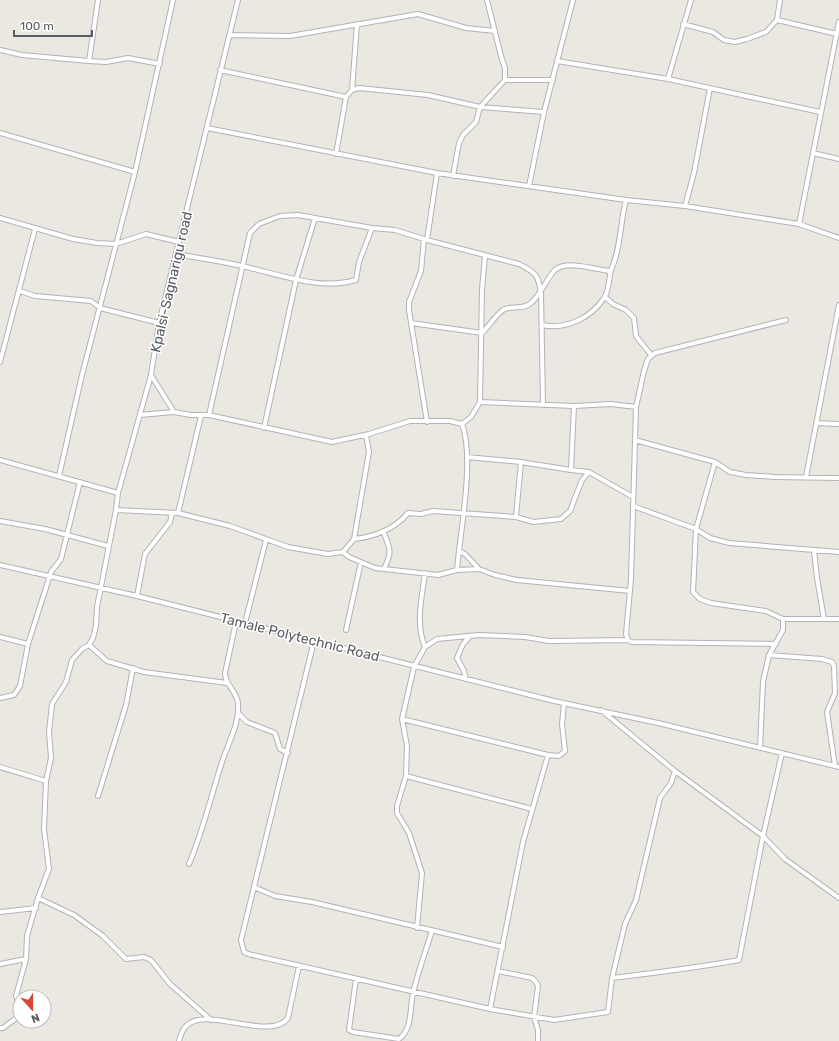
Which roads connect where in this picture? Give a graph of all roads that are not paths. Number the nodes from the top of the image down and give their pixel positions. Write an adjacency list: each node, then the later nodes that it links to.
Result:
1 (98, 0): 17 (street)
2 (173, 0): 18 (street)
3 (238, 0): 14 (street, Kpalsi-Sagnarigu road)
4 (487, 0): 12 (street)
5 (573, 0): 16 (street)
6 (691, 0): 11 (street)
7 (780, 0): 8 (street)
8 (776, 20): 11 (street); 13 (street)
9 (839, 22): 13 (street)
10 (357, 24): 12 (street); 14 (street); 24 (street)
11 (683, 24): 20 (street)
12 (495, 31): 21 (street)
13 (837, 34): 28 (street)
14 (230, 35): 19 (street, Kpalsi-Sagnarigu road)
15 (0, 50): 17 (street)
16 (557, 60): 20 (street); 22 (street)
17 (89, 61): 18 (street)
18 (160, 64): 34 (street)
19 (220, 70): 25 (street); 29 (street, Kpalsi-Sagnarigu road)
20 (668, 79): 23 (street)
21 (505, 80): 22 (street); 26 (street)
22 (553, 80): 27 (street)
23 (710, 88): 28 (street); 39 (street)
24 (352, 90): 25 (street); 26 (street)
25 (346, 97): 32 (street)
26 (480, 107): 27 (street); 36 (street)
27 (544, 112): 37 (street)
28 (820, 112): 31 (street)
29 (207, 128): 32 (street); 47 (street, Kpalsi-Sagnarigu road)
30 (0, 133): 34 (street)
31 (814, 153): 33 (street); 42 (street)
32 (336, 154): 35 (street)
33 (839, 159)
34 (135, 172): 48 (street)
35 (437, 173): 36 (street); 46 (street)
36 (453, 176): 37 (street)
37 (529, 186): 38 (street)
38 (626, 200): 39 (street); 52 (street)
39 (685, 206): 42 (street)
40 (0, 218): 44 (street)
41 (315, 218): 43 (street); 51 (street); 53 (street)
42 (800, 224): 45 (street)
43 (372, 228): 46 (street); 53 (street)
44 (35, 229): 48 (street); 54 (street)
45 (839, 238)
46 (425, 240): 50 (street); 61 (street)
47 (179, 242): 48 (street); 49 (street, Kpalsi-Sagnarigu road)
48 (116, 244): 58 (street)
49 (176, 254): 51 (street); 60 (street, Kpalsi-Sagnarigu road)
50 (485, 256): 55 (street); 63 (street)
51 (243, 266): 53 (street); 73 (street)
52 (611, 270): 55 (street); 56 (street)
53 (296, 280): 79 (street)
54 (20, 291): 58 (street); 65 (street)
55 (541, 293): 62 (street); 63 (street)
56 (605, 297): 62 (street); 64 (street)
57 (839, 305): 76 (street)
58 (100, 308): 60 (street); 88 (street)
59 (786, 320): 64 (street)
60 (159, 323): 66 (street, Kpalsi-Sagnarigu road)
61 (411, 323): 63 (street); 75 (street)
62 (542, 325): 68 (street)
63 (482, 333): 67 (street)
64 (650, 355): 70 (street)
65 (0, 362)
66 (151, 375): 71 (street); 72 (street, Kpalsi-Sagnarigu road)
67 (480, 402): 68 (street); 77 (street)
68 (543, 405): 69 (street)
69 (574, 406): 70 (street); 86 (street)
70 (636, 407): 81 (street)
71 (174, 412): 72 (street); 74 (street)
72 (140, 415): 92 (street, Kpalsi-Sagnarigu road)
73 (209, 415): 74 (street); 79 (street)
74 (201, 416): 97 (street)
75 (428, 422): 77 (street); 80 (street)
76 (816, 423): 78 (street); 89 (street)
77 (462, 424): 82 (street)
78 (839, 424)
79 (264, 428): 80 (street)
80 (366, 435): 104 (street)
81 (635, 440): 85 (street); 93 (street)
82 (467, 457): 84 (street); 98 (street)
83 (0, 460): 88 (street)
84 (521, 462): 86 (street); 99 (street)
85 (716, 462): 89 (street); 101 (street)
86 (571, 470): 87 (street)
87 (589, 472): 93 (street); 99 (street)
88 (59, 476): 91 (street)
89 (806, 477): 90 (street)
90 (839, 478)
91 (80, 482): 92 (street); 103 (street)
92 (118, 493): 95 (street, Kpalsi-Sagnarigu road)
93 (633, 498): 94 (street)
94 (633, 506): 101 (street); 119 (street)
95 (116, 510): 96 (street); 106 (street, Kpalsi-Sagnarigu road)
96 (172, 513): 97 (street); 120 (street)
97 (178, 513): 105 (street)
98 (463, 513): 99 (street); 102 (street); 108 (street)
99 (516, 516)
100 (0, 521): 103 (street)
101 (696, 529): 107 (street); 121 (street)
102 (383, 531): 104 (street); 113 (street)
103 (68, 535): 106 (street); 117 (street)
104 (354, 539): 109 (street)
105 (266, 540): 109 (street); 125 (street)
106 (108, 546): 118 (street, Kpalsi-Sagnarigu road)
107 (814, 550): 110 (street); 122 (street)
108 (459, 551): 114 (street); 115 (street)
109 (343, 552): 111 (street)
110 (839, 552)
111 (361, 562): 113 (street); 126 (street)
112 (0, 565): 117 (street, Tamale Polytechnic Road)
113 (384, 569): 116 (street)
114 (479, 569): 115 (street); 119 (street)
115 (457, 570): 116 (street)
116 (425, 573): 134 (street)
117 (50, 577): 118 (street, Tamale Polytechnic Road); 131 (street)
118 (101, 589): 120 (street, Tamale Polytechnic Road); 133 (street, Kpalsi-Sagnarigu road)
119 (630, 591): 129 (street)
120 (137, 596): 124 (street, Tamale Polytechnic Road)
121 (783, 619): 122 (street); 132 (street)
122 (824, 619): 123 (street)
123 (839, 619)
124 (236, 622): 125 (street, Tamale Polytechnic Road); 139 (street)
125 (245, 623): 130 (street, Tamale Polytechnic Road)
126 (346, 630)
127 (470, 636): 129 (street); 134 (street); 138 (street)
128 (0, 637): 131 (street)
129 (628, 640): 132 (street)
130 (314, 641): 136 (street, Tamale Polytechnic Road); 146 (street)
131 (28, 644): 140 (street)
132 (776, 644): 135 (street)
133 (89, 645): 137 (street); 153 (street)
134 (425, 647): 136 (street)
135 (769, 655): 145 (street); 150 (street)
136 (414, 667): 138 (street, Tamale Polytechnic Road); 144 (street)
137 (132, 668): 139 (street); 154 (street)
138 (466, 679): 141 (street, Tamale Polytechnic Road)
139 (227, 684): 143 (street)
140 (0, 698)
141 (564, 704): 142 (street, Tamale Polytechnic Road); 148 (street)
142 (601, 710): 145 (street, Tamale Polytechnic Road); 151 (street)
143 (238, 713): 146 (street); 157 (street)
144 (402, 719): 148 (street); 152 (street)
145 (760, 748): 147 (street, Tamale Polytechnic Road)
146 (288, 753): 158 (street)
147 (782, 753): 150 (street, Tamale Polytechnic Road); 156 (street)
148 (548, 755): 155 (street)
149 (0, 767): 153 (street)
150 (837, 767)
151 (675, 771): 156 (street); 170 (street)
152 (406, 776): 155 (street); 163 (street)
153 (46, 781): 159 (street)
154 (98, 796)
155 (532, 809): 165 (street)
156 (763, 836): 160 (street); 170 (street)
157 (189, 864)
158 (254, 887): 163 (street); 168 (street)
159 (38, 898): 161 (street); 175 (street)
160 (839, 898)
161 (36, 908): 162 (street); 166 (street)
162 (0, 912)
163 (417, 928): 164 (street)
164 (432, 931): 165 (street); 172 (street)
165 (502, 947): 169 (street)
166 (26, 959): 167 (street); 176 (street)
167 (0, 964)
168 (299, 966): 171 (street); 175 (street)
169 (498, 972): 173 (street); 174 (street)
170 (612, 978): 174 (street)
171 (356, 979): 172 (street); 172 (street)
172 (413, 991): 173 (street)
173 (490, 1008): 174 (street)
174 (534, 1017): 178 (street)
175 (211, 1020): 177 (street)
176 (0, 1028)
177 (179, 1041)
178 (538, 1041)

